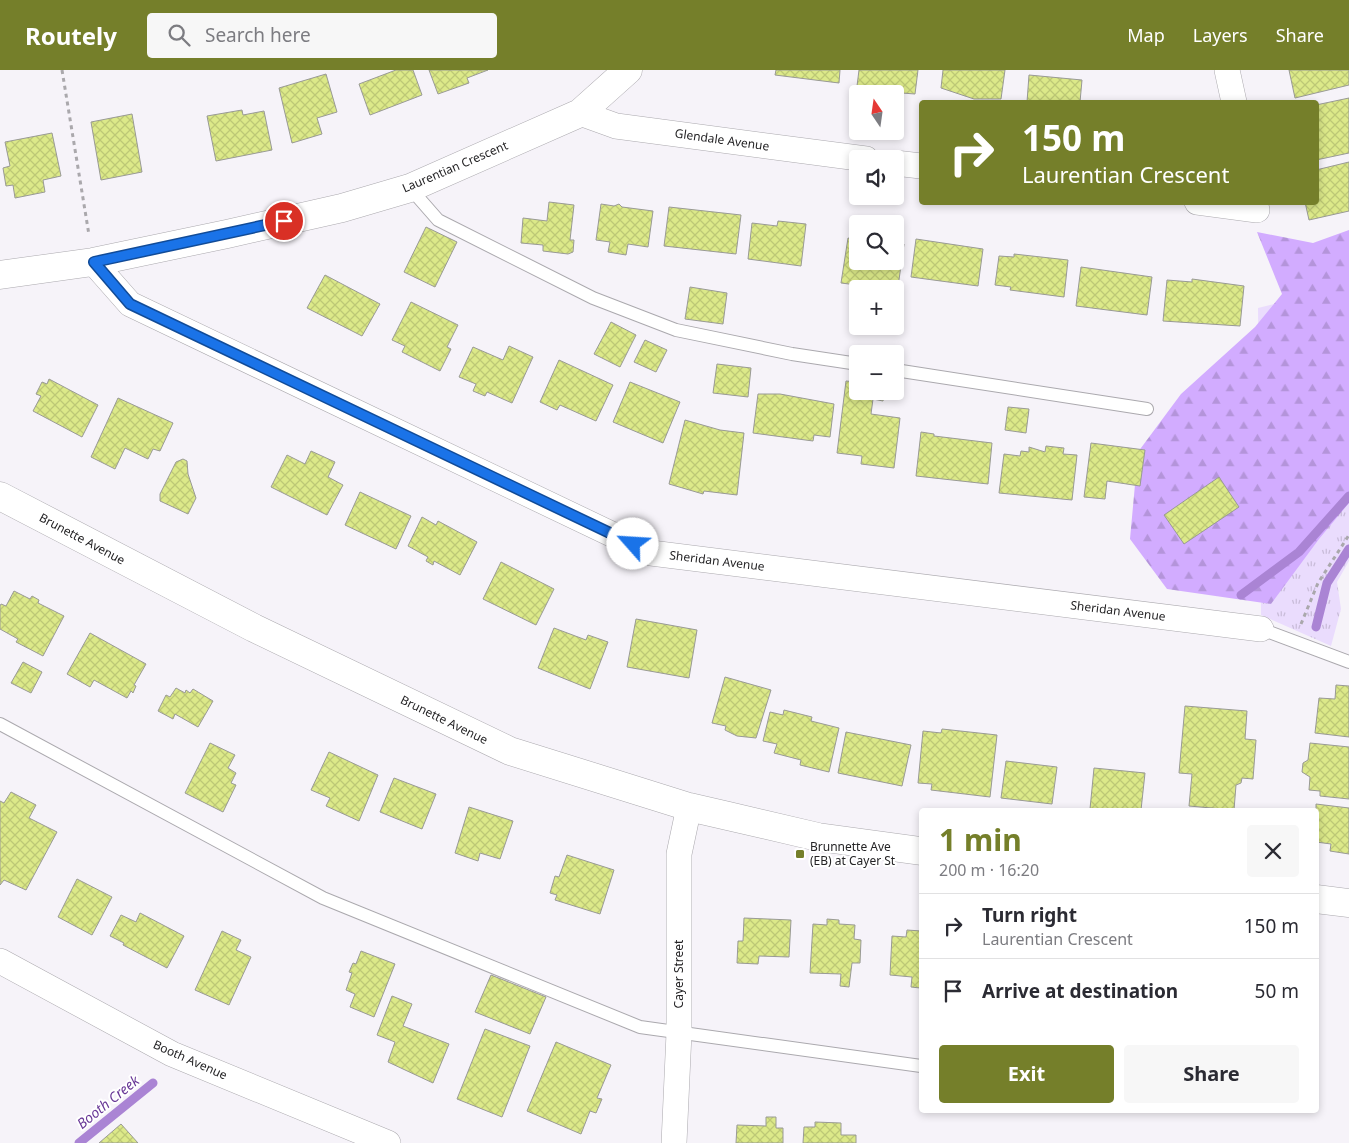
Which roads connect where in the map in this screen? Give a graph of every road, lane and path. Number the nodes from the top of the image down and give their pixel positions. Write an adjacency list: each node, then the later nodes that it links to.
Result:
1 (62, 70): 12 (path)
2 (628, 70): 5 (main road, Laurentian Crescent)
3 (1227, 70): 4 (street)
4 (1234, 100)
5 (580, 112): 6 (street, Glendale Avenue); 9 (main road, Laurentian Crescent)
6 (849, 157)
7 (904, 164): 8 (street)
8 (919, 166)
9 (410, 188): 13 (main road, Laurentian Crescent); 15 (lane)
10 (1241, 205): 11 (street)
11 (1256, 206)
12 (89, 233)
13 (94, 262): 14 (main road, Laurentian Crescent); 20 (street, Sheridan Avenue)
14 (0, 275)
15 (849, 363)
16 (904, 371): 17 (lane)
17 (1147, 408)
18 (0, 496): 24 (main road, Brunette Avenue)
19 (1349, 535): 21 (path)
20 (1261, 629): 21 (lane)
21 (1291, 640): 22 (lane)
22 (1349, 662)
23 (0, 724): 29 (lane)
24 (689, 807): 25 (main road, Brunette Avenue); 29 (street, Cayer Street)
25 (919, 851)
26 (1319, 899): 27 (main road)
27 (1349, 902)
28 (0, 961): 31 (street, Booth Avenue)
29 (679, 1034): 30 (lane); 32 (street, Cayer Street)
30 (919, 1066)
31 (388, 1143)
32 (674, 1143)

